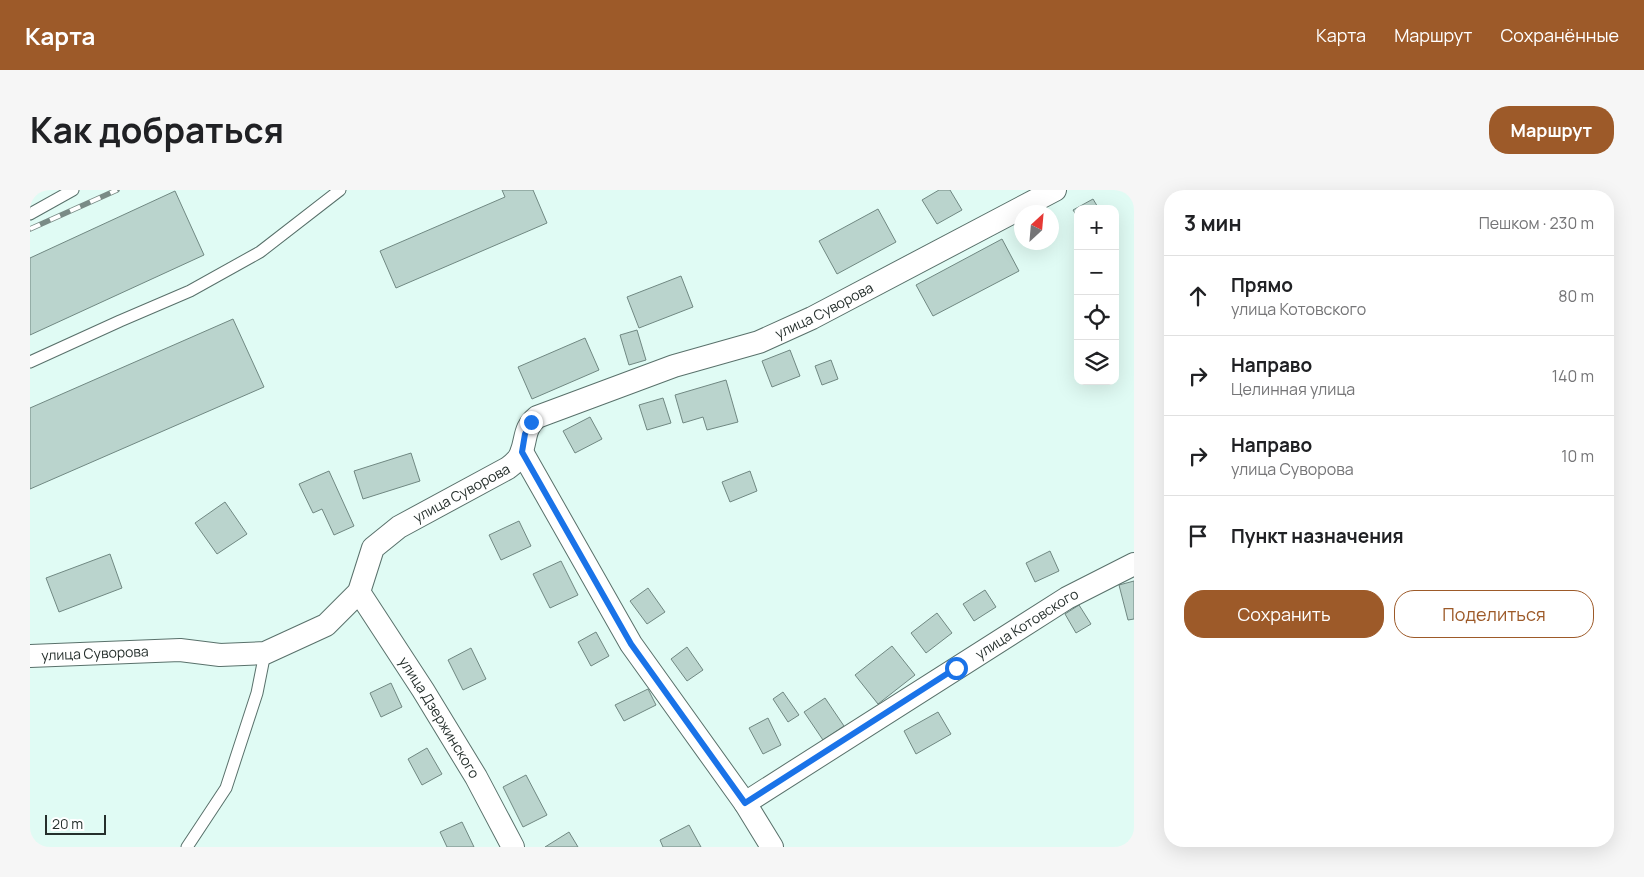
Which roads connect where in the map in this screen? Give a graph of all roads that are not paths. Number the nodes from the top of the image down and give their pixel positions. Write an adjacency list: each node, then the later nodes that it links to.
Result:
1 (73, 190): 4 (lane)
2 (340, 190): 5 (lane)
3 (1055, 190): 6 (street, улица Суворова)
4 (30, 214)
5 (30, 362)
6 (522, 452): 8 (street, улица Суворова); 11 (street)
7 (1134, 564): 11 (street, улица Котовского)
8 (359, 592): 9 (street, улица Суворова); 13 (street, улица Дзержинского)
9 (265, 653): 10 (street, улица Суворова); 12 (lane)
10 (30, 656)
11 (745, 803): 14 (street)
12 (187, 847)
13 (513, 847)
14 (772, 847)

